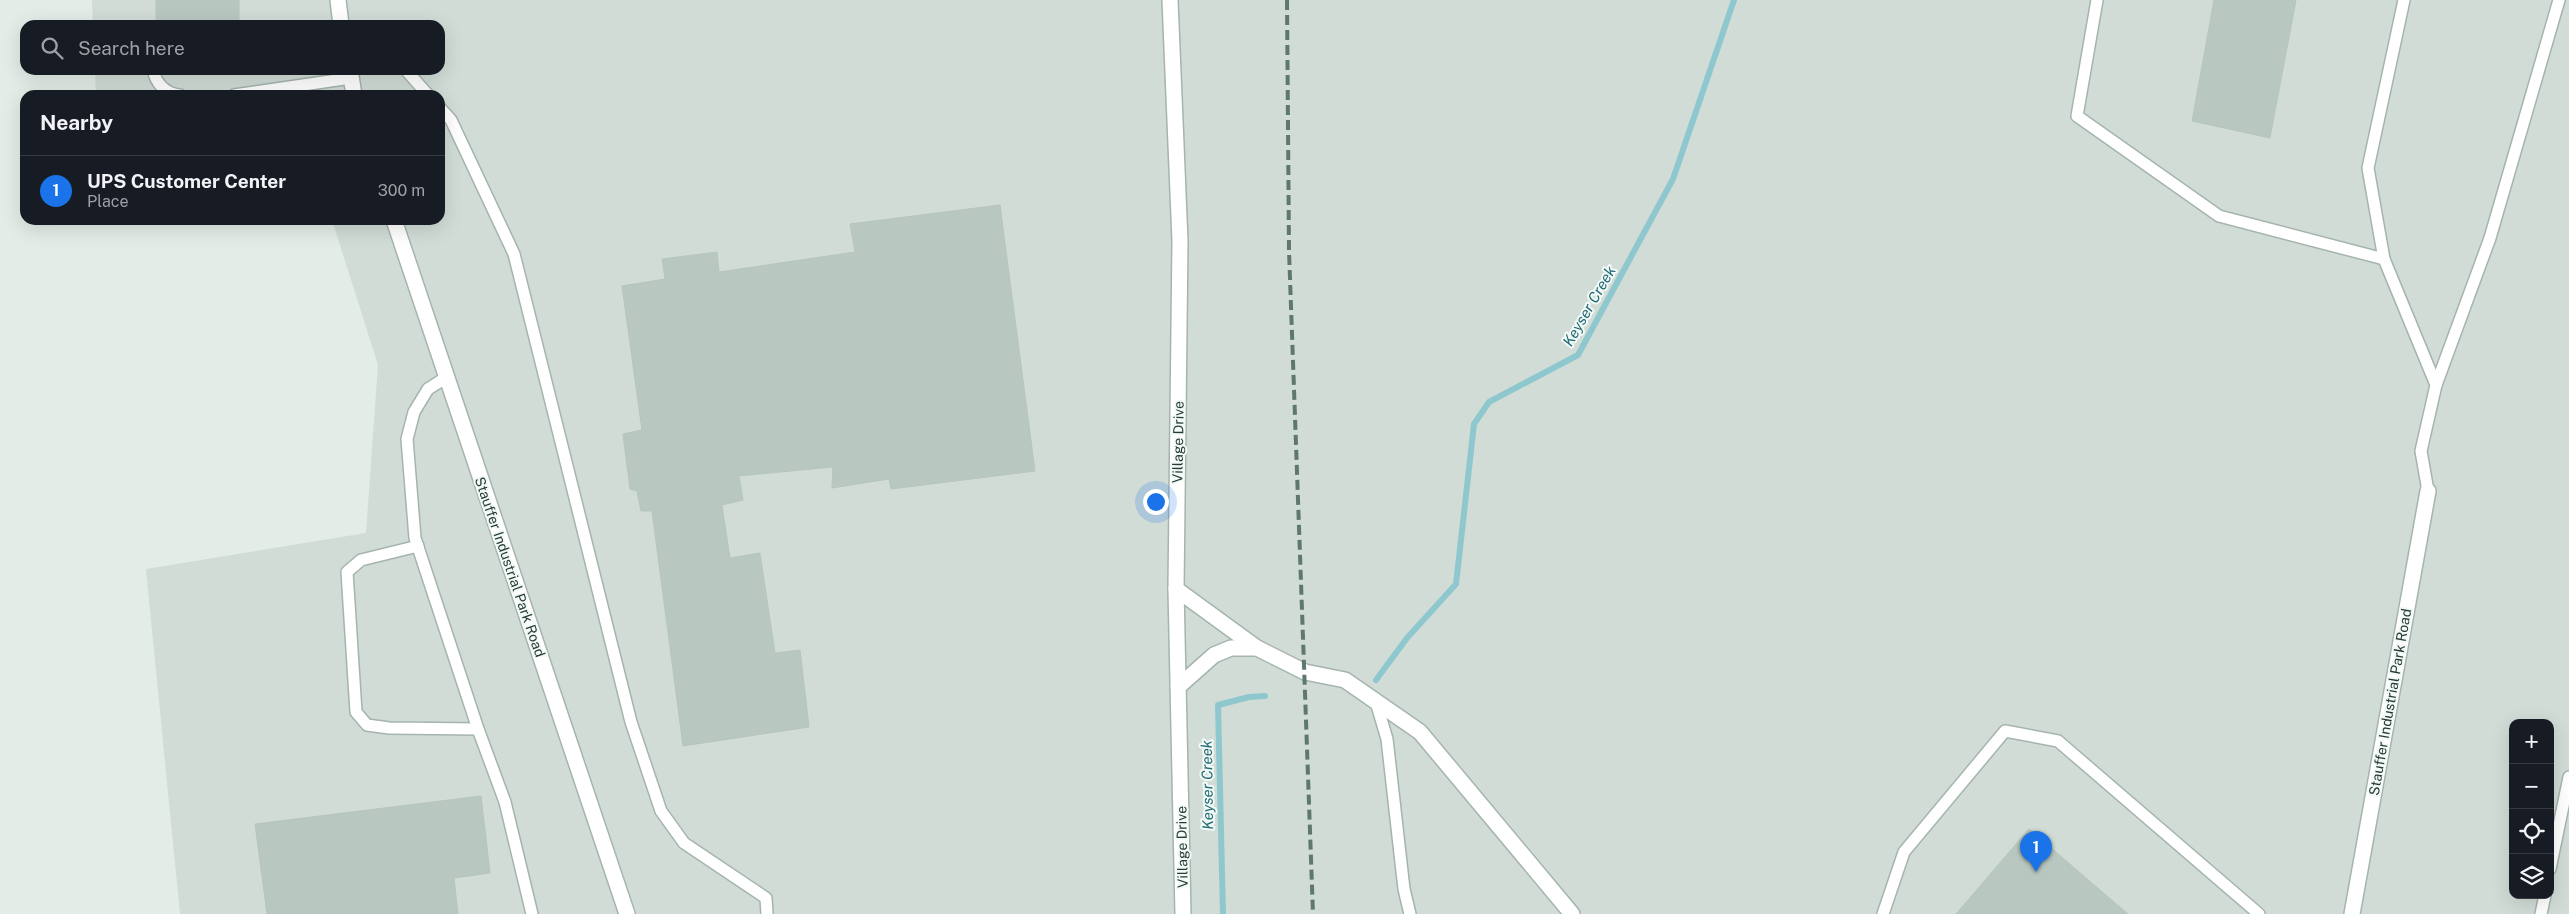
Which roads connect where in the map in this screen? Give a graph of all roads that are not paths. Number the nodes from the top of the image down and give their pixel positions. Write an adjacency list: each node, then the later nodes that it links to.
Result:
1 (338, 0): 6 (street)
2 (1170, 0): 22 (street, Village Drive)
3 (2097, 0): 17 (lane)
4 (2404, 0): 17 (lane)
5 (2559, 0): 19 (lane)
6 (341, 20)
7 (154, 75): 11 (lane)
8 (344, 75): 12 (lane)
9 (350, 75): 13 (street)
10 (410, 75): 14 (lane)
11 (167, 90)
12 (262, 90)
13 (353, 90)
14 (424, 90)
15 (445, 113): 32 (lane)
16 (396, 225): 18 (street, Stauffer Industrial Park Road)
17 (2384, 259): 19 (lane)
18 (447, 376): 21 (lane); 31 (street, Stauffer Industrial Park Road)
19 (2436, 386): 20 (lane)
20 (2428, 491): 38 (street, Stauffer Industrial Park Road)
21 (418, 546): 26 (lane); 26 (lane)
22 (1176, 589): 23 (street); 24 (street, Village Drive)
23 (1257, 648): 24 (street); 25 (street)
24 (1178, 687): 33 (street, Village Drive)
25 (1376, 702): 34 (lane); 35 (street)
26 (478, 729): 30 (lane)
27 (2569, 777): 28 (lane)
28 (2553, 854)
29 (2544, 899): 39 (lane)
30 (532, 914)
31 (627, 914)
32 (766, 914)
33 (1183, 914)
34 (1410, 914)
35 (1572, 914)
36 (1883, 914): 37 (lane)
37 (2259, 914)
38 (2352, 914)
39 (2541, 914)

